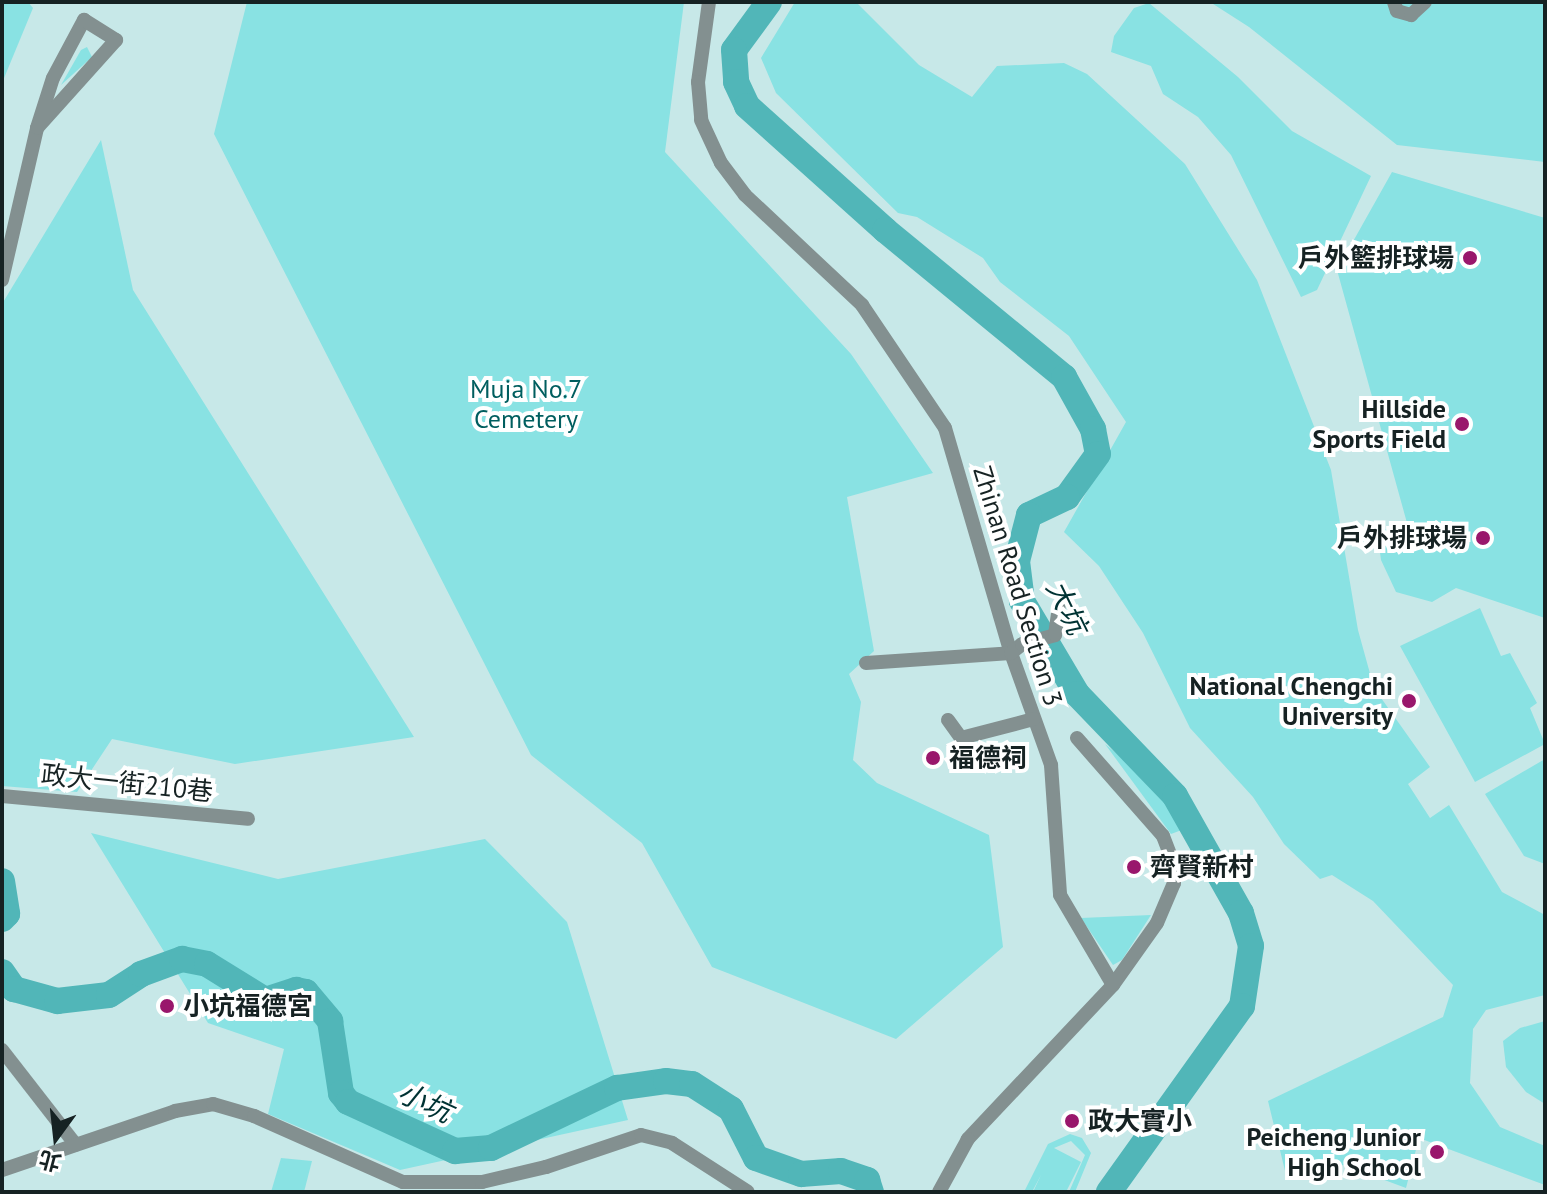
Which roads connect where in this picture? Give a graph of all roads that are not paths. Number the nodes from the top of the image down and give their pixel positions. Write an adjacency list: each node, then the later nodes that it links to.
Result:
1 (709, 2): 7 (street, Zhinan Road Section 3)
2 (1394, 2): 3 (street)
3 (1425, 2)
4 (37, 128): 4 (street); 5 (street)
5 (2, 280)
6 (1059, 608): 7 (street)
7 (1017, 648): 8 (street); 9 (street, Zhinan Road Section 3)
8 (866, 663)
9 (1034, 719): 10 (street); 14 (street, Zhinan Road Section 3)
10 (948, 720)
11 (1077, 738): 14 (street)
12 (2, 796): 13 (street, 政大一街210巷)
13 (248, 819)
14 (1113, 985): 20 (street)
15 (2, 1050): 16 (street)
16 (76, 1145): 17 (street); 18 (street)
17 (2, 1170)
18 (481, 1187): 19 (street)
19 (748, 1192)
20 (939, 1192)

